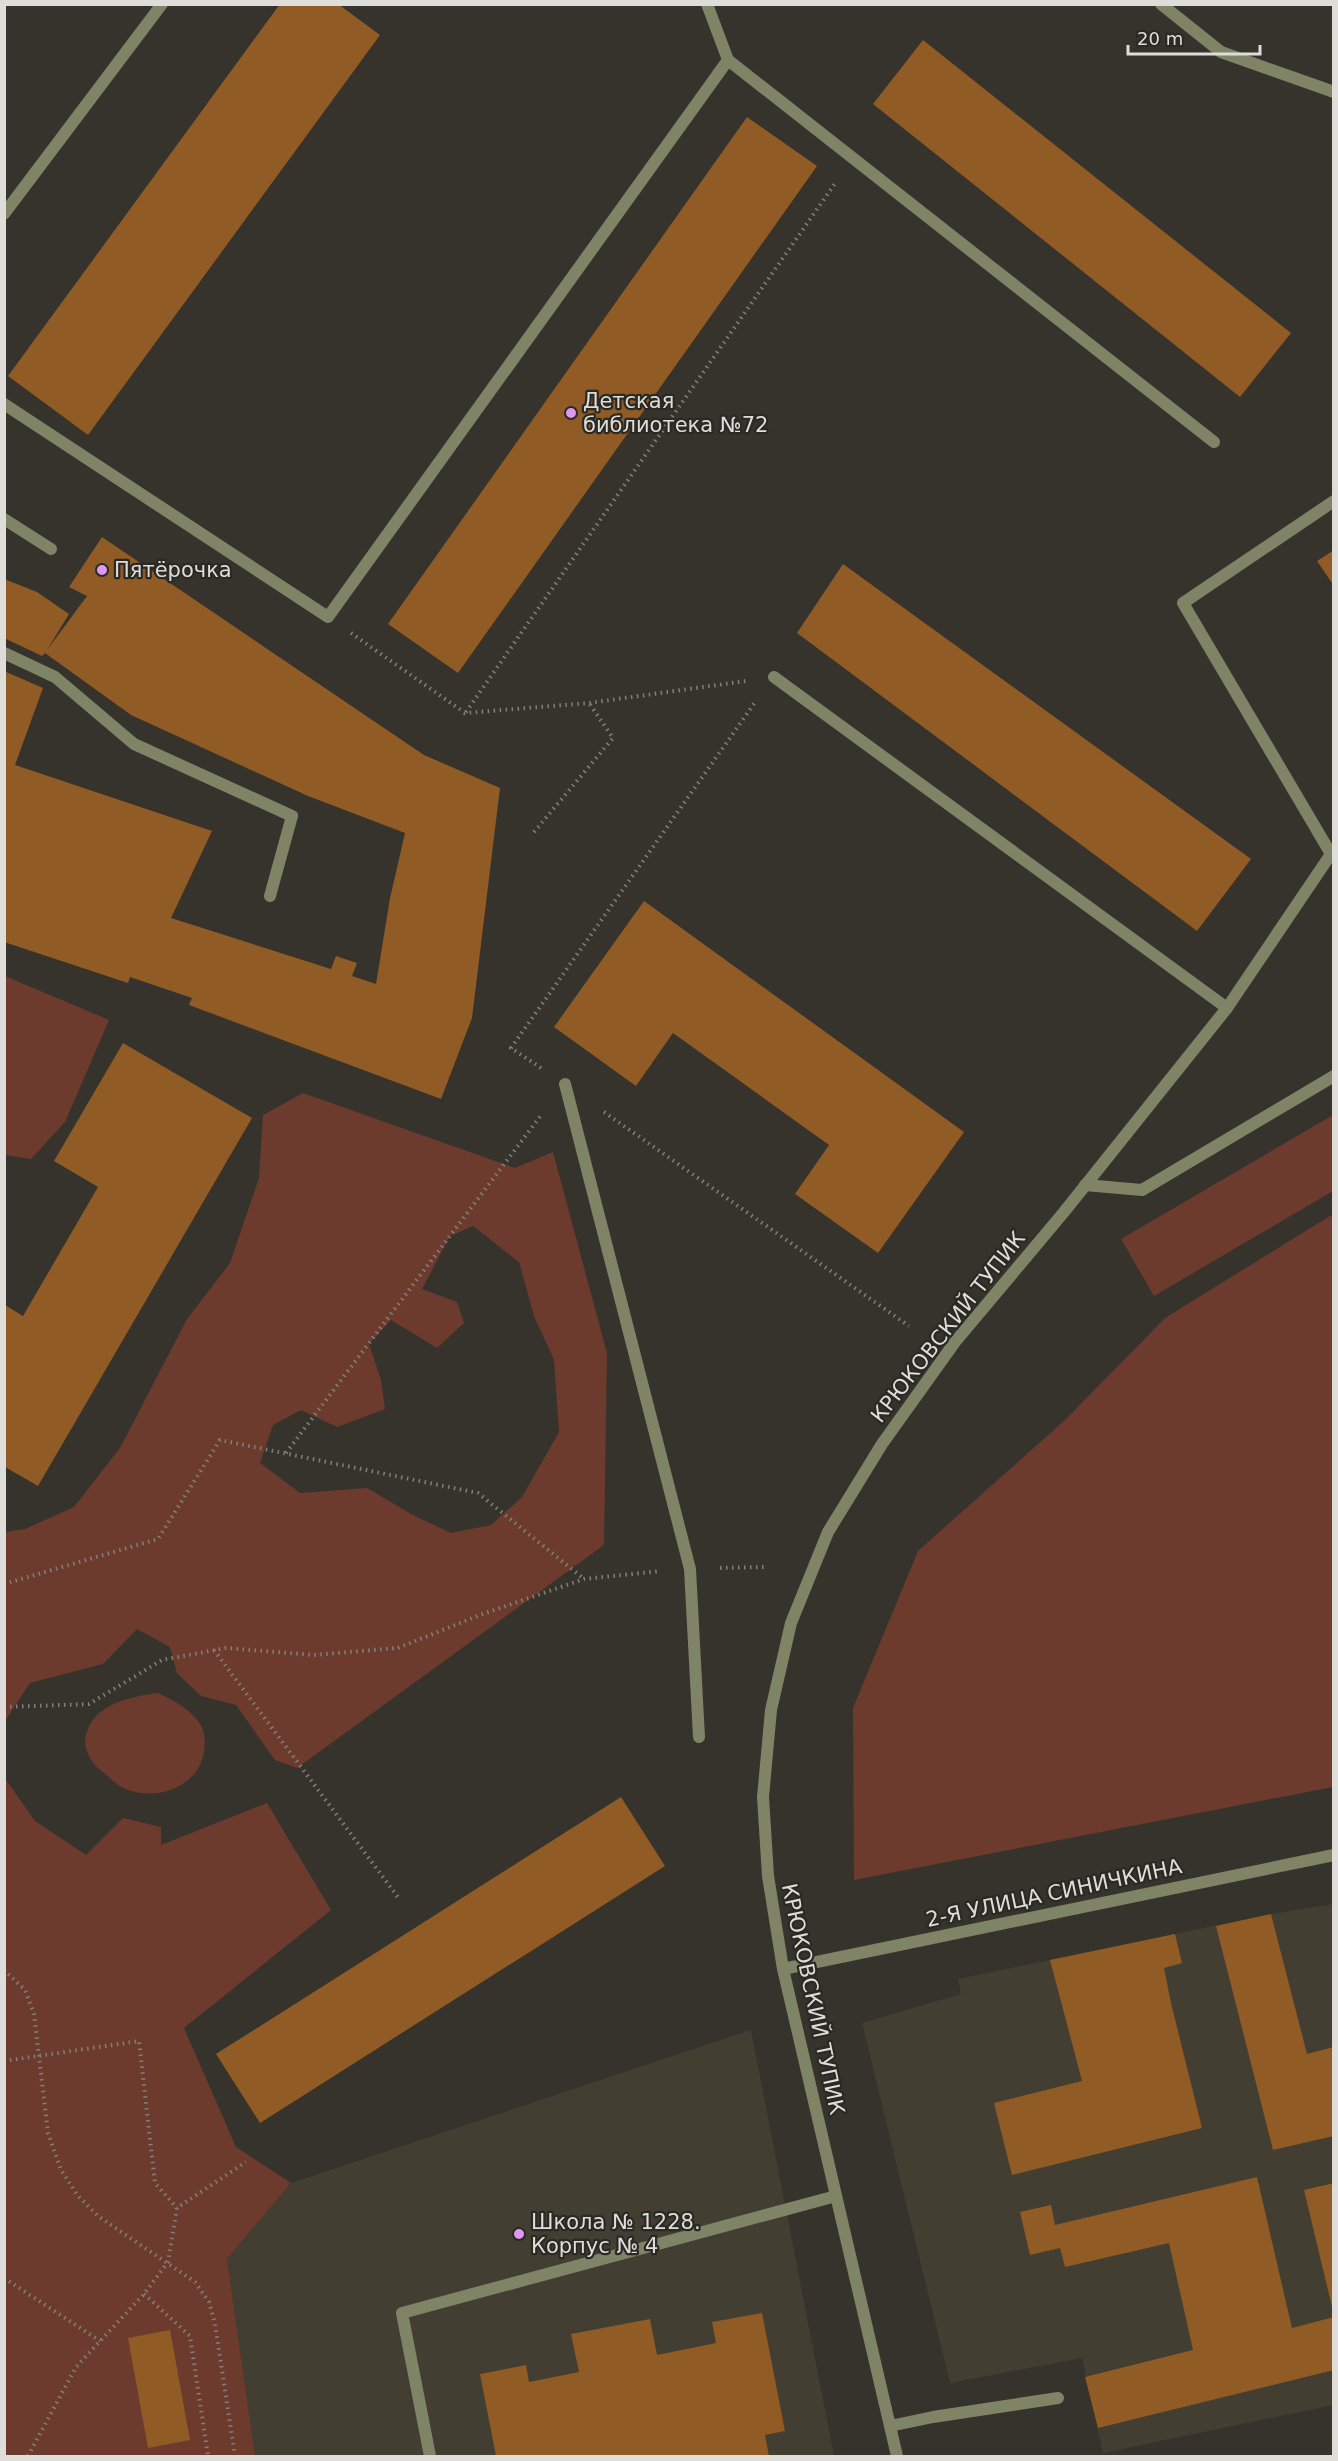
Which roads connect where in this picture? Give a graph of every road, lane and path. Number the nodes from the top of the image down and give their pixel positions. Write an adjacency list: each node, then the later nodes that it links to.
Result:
1 (162, 4): 7 (street)
2 (707, 4): 4 (street)
3 (1161, 4): 5 (street)
4 (728, 60): 6 (street); 13 (street)
5 (1334, 92)
6 (853, 158): 9 (street); 17 (path)
7 (4, 214)
8 (4, 404): 13 (street)
9 (1214, 442)
10 (1334, 501): 19 (street)
11 (4, 519): 12 (street)
12 (51, 549)
13 (328, 617): 17 (path)
14 (4, 653): 20 (street)
15 (774, 677): 16 (path); 21 (street); 23 (path)
16 (589, 703): 17 (path); 18 (path)
17 (465, 713)
18 (534, 832)
19 (1332, 853): 21 (street, КРЮКОВСКИЙ ТУПИК)
20 (270, 896)
21 (1227, 1008): 24 (street, КРЮКОВСКИЙ ТУПИК)
22 (1334, 1076): 24 (street)
23 (565, 1084): 25 (path); 26 (path); 28 (street)
24 (1085, 1185): 36 (street, КРЮКОВСКИЙ ТУПИК)
25 (909, 1326)
26 (286, 1453): 29 (path); 30 (path)
27 (764, 1567): 28 (path)
28 (690, 1569): 29 (path); 33 (street)
29 (584, 1579): 31 (path)
30 (4, 1584)
31 (214, 1650): 32 (path); 35 (path)
32 (4, 1707)
33 (699, 1737)
34 (1334, 1855): 36 (street, 2-Я УЛИЦА СИНИЧКИНА)
35 (400, 1900)
36 (783, 1969): 41 (street, КРЮКОВСКИЙ ТУПИК)
37 (4, 1970): 38 (path)
38 (39, 2055): 39 (path); 42 (path); 43 (path)
39 (4, 2061)
40 (246, 2162): 42 (path)
41 (836, 2196): 48 (street, КРЮКОВСКИЙ ТУПИК); 52 (street)
42 (177, 2208): 43 (path)
43 (168, 2262): 45 (path); 51 (path)
44 (4, 2278): 46 (path)
45 (144, 2294): 46 (path); 50 (path)
46 (100, 2341): 49 (path)
47 (1059, 2398): 48 (street)
48 (890, 2426): 53 (street, КРЮКОВСКИЙ ТУПИК)
49 (28, 2457)
50 (208, 2457)
51 (235, 2457)
52 (430, 2457)
53 (897, 2457)

